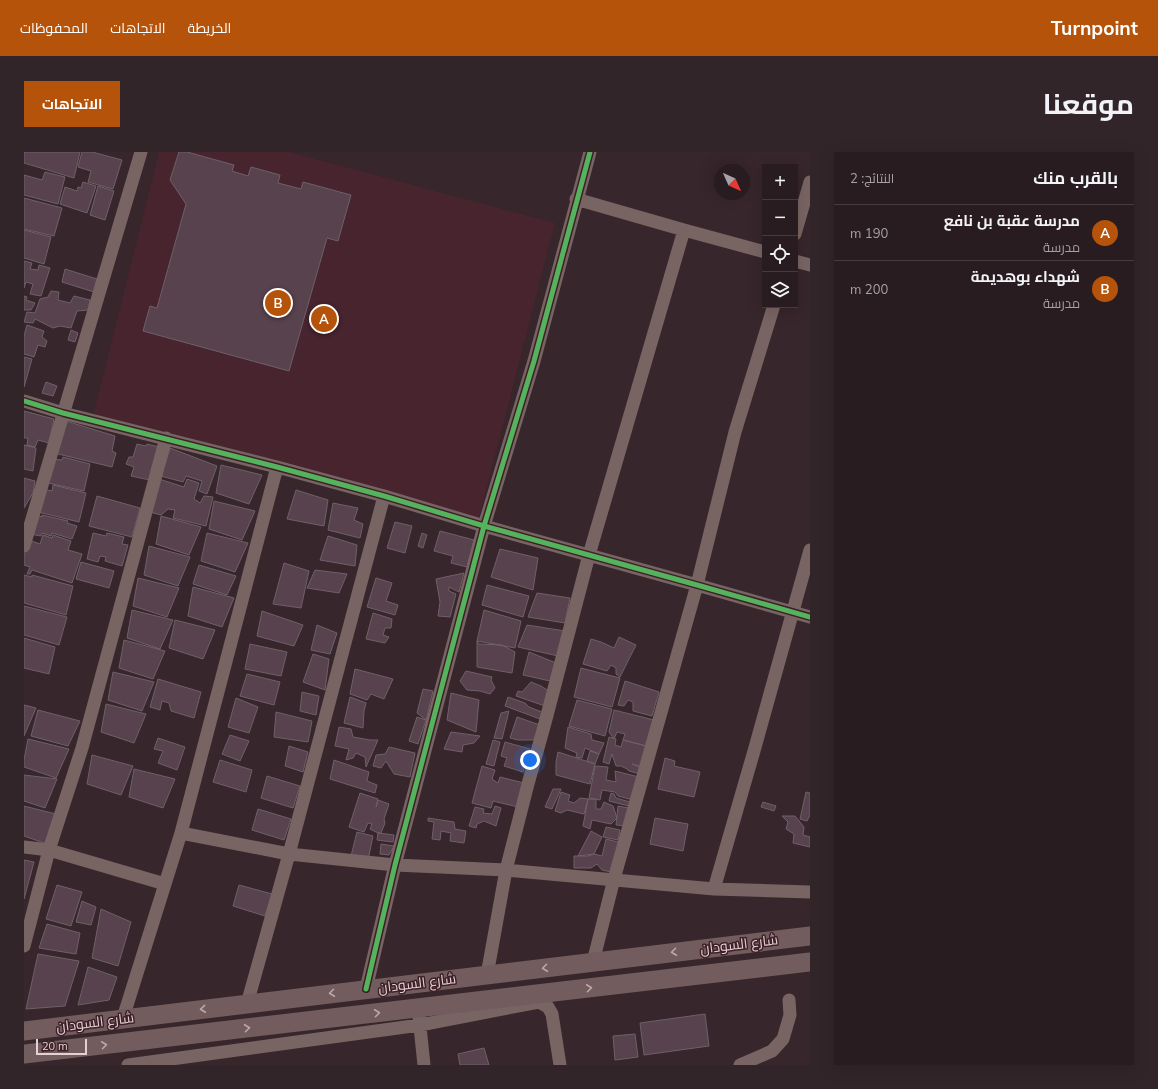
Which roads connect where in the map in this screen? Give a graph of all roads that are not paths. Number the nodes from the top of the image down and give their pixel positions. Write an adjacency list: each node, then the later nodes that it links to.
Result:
1 (141, 152): 12 (street)
2 (590, 152): 4 (street)
3 (810, 182): 5 (street)
4 (576, 199): 6 (street); 16 (street)
5 (798, 224)
6 (684, 230): 7 (street); 19 (street)
7 (762, 251)
8 (798, 261): 9 (street)
9 (810, 265)
10 (773, 308): 20 (street)
11 (24, 401): 12 (street)
12 (63, 413): 13 (street); 17 (street)
13 (166, 438): 14 (street); 25 (street)
14 (277, 467): 15 (street); 23 (street)
15 (384, 496): 16 (street); 26 (street)
16 (484, 526): 19 (street); 27 (street)
17 (24, 546)
18 (810, 550): 21 (street)
19 (589, 555): 20 (street); 28 (street)
20 (697, 585): 21 (street); 29 (street)
21 (793, 612): 22 (street); 31 (street)
22 (810, 617)
23 (181, 833): 26 (street); 30 (street)
24 (24, 847): 25 (street)
25 (49, 850): 30 (street); 35 (street)
26 (289, 854): 27 (street); 42 (street)
27 (395, 864): 28 (street); 40 (street)
28 (506, 870): 29 (street); 39 (street)
29 (614, 879): 31 (street); 36 (street)
30 (165, 884): 44 (street)
31 (714, 888): 32 (street)
32 (810, 892)
33 (810, 936): 34 (main road, شارع السودان)
34 (776, 940): 36 (main road, شارع السودان, one-way to 36); 38 (main road)
35 (24, 946)
36 (593, 962): 39 (main road, شارع السودان, one-way to 39)
37 (810, 962): 38 (main road, شارع السودان)
38 (780, 965): 43 (main road, شارع السودان, one-way to 38)
39 (487, 975): 40 (main road, شارع السودان)
40 (366, 989): 42 (main road, شارع السودان, one-way to 42)
41 (790, 1000): 50 (street)
42 (247, 1004): 44 (main road, شارع السودان, one-way to 44)
43 (418, 1016): 46 (main road, شارع السودان, one-way to 43); 47 (street); 48 (street); 49 (street)
44 (123, 1018): 45 (main road, شارع السودان)
45 (24, 1031)
46 (24, 1054)
47 (128, 1065)
48 (424, 1065)
49 (560, 1065)
50 (740, 1065)

